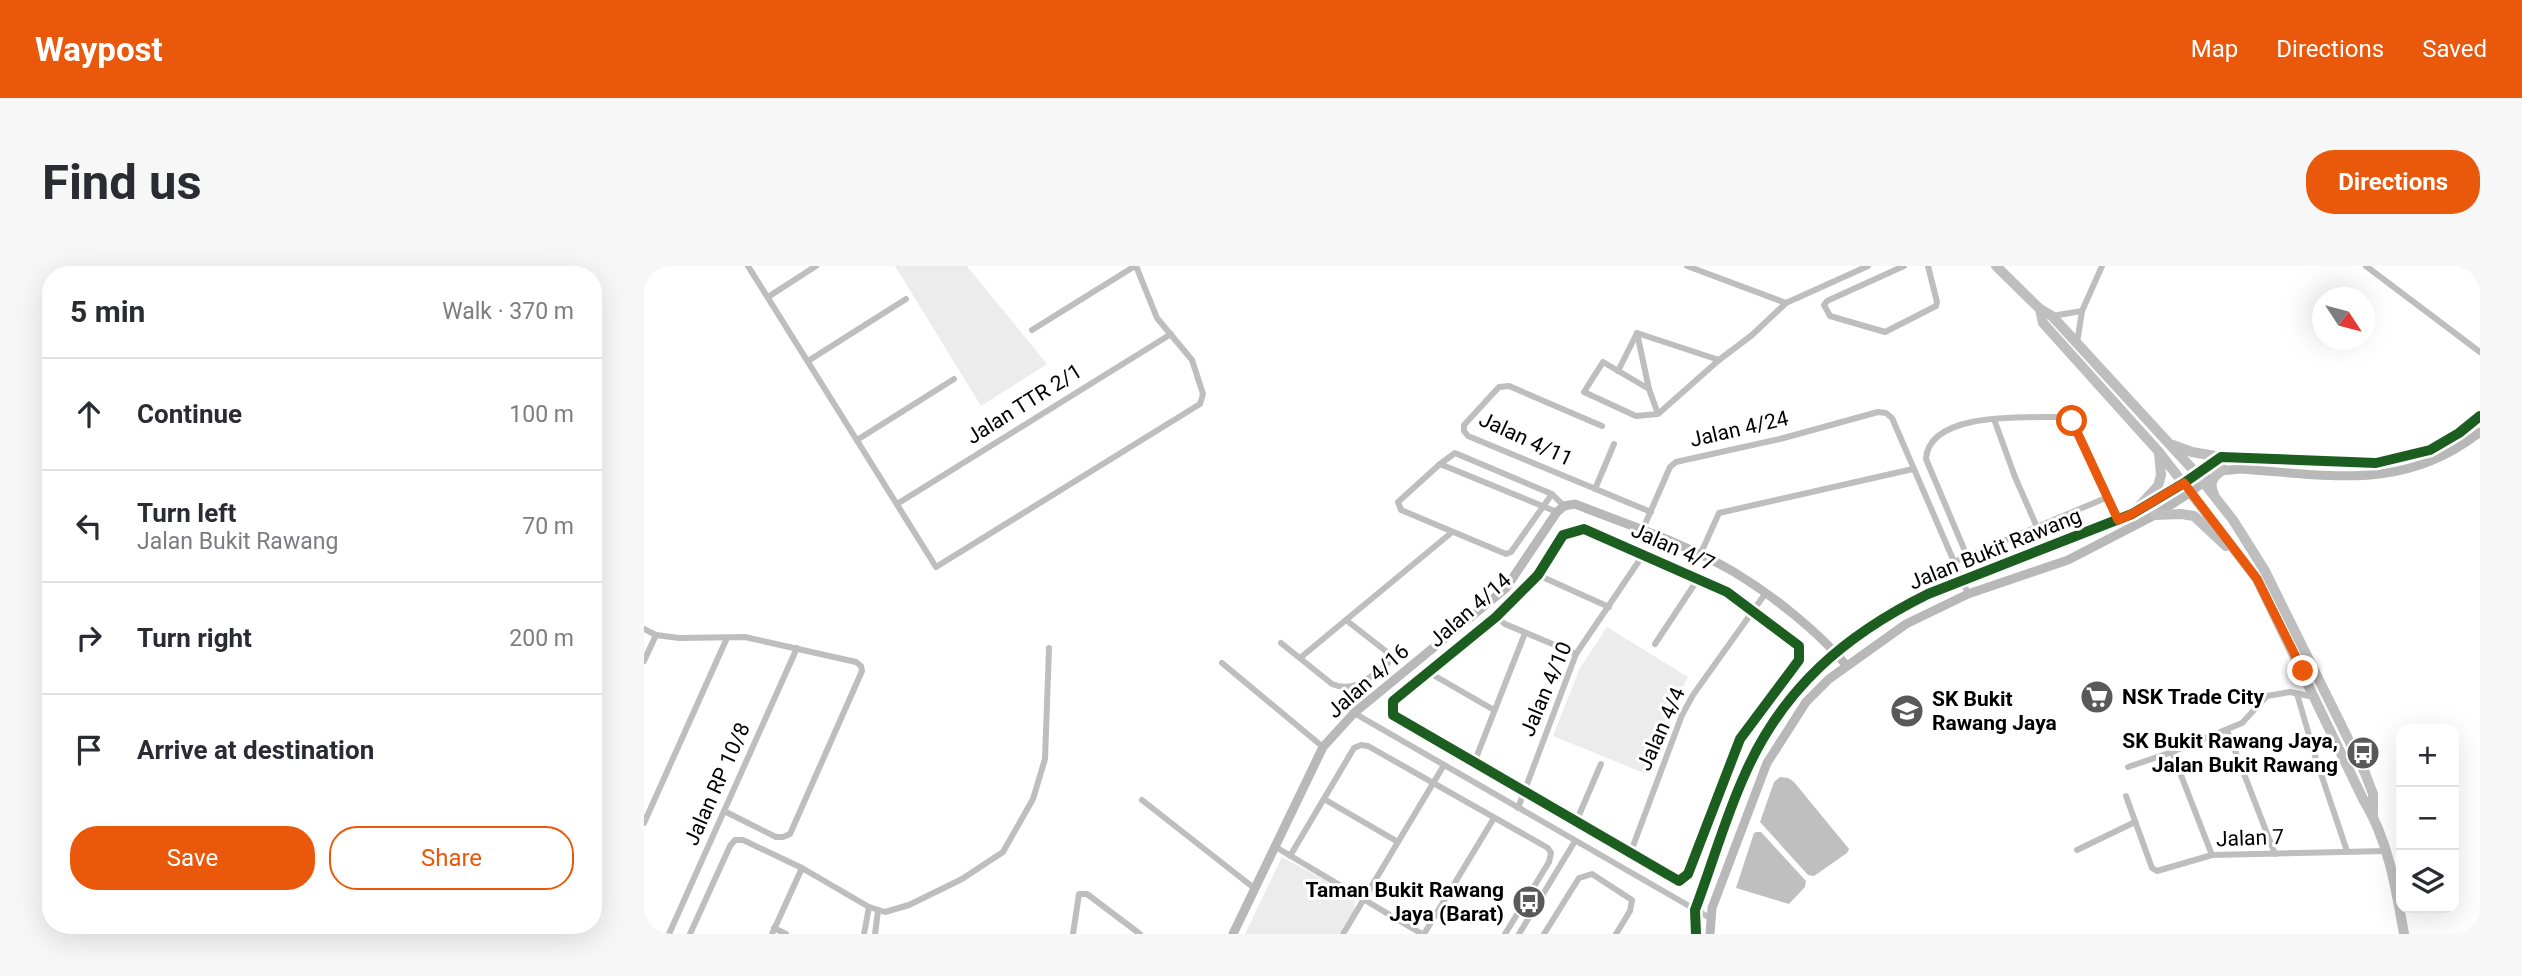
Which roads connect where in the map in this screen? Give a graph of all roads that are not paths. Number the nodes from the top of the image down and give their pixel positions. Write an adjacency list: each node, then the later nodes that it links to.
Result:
1 (748, 266): 12 (street)
2 (816, 266): 12 (street)
3 (1136, 266): 18 (street); 20 (street)
4 (1687, 266): 14 (street)
5 (1869, 266): 11 (street); 14 (street)
6 (1904, 266): 11 (street)
7 (1928, 266): 11 (street)
8 (1996, 266): 15 (main road)
9 (2102, 266): 16 (street)
10 (2366, 266): 22 (street)
11 (1876, 279)
12 (768, 297): 24 (street)
13 (906, 299): 24 (street)
14 (1786, 303): 23 (street)
15 (2039, 309): 17 (main road); 36 (main road)
16 (2082, 311): 17 (street); 21 (street)
17 (2052, 316): 21 (main road)
18 (1032, 330)
19 (1637, 333): 23 (street); 25 (street); 27 (street)
20 (1171, 334): 50 (street, Jalan TTR 2/1); 50 (street)
21 (2077, 344): 34 (main road)
22 (2480, 352)
23 (1719, 359): 28 (street)
24 (808, 361): 33 (street)
25 (1618, 371): 27 (street); 28 (street)
26 (954, 379): 33 (street)
27 (1649, 389): 28 (street)
28 (1658, 414)
29 (2480, 416): 38 (street)
30 (1994, 419): 48 (street); 57 (street); 65 (street)
31 (1602, 426): 46 (street, Jalan 4/11)
32 (2480, 432): 43 (street)
33 (857, 440): 50 (street)
34 (2167, 442): 37 (main road); 42 (main road)
35 (1615, 444): 46 (street)
36 (2159, 452): 45 (main road); 54 (main road)
37 (2221, 457): 38 (street); 42 (street, Jalan Bukit Rawang)
38 (2349, 463): 43 (street)
39 (1440, 464): 47 (street); 51 (street); 60 (street)
40 (1913, 469): 53 (street, Jalan 4/24); 63 (street); 66 (street)
41 (2224, 469): 43 (street); 44 (street, Jalan Bukit Rawang); 49 (main road)
42 (2196, 473): 44 (main road); 45 (street, Jalan Bukit Rawang)
43 (2349, 475)
44 (2203, 482): 45 (street, Jalan Bukit Rawang); 49 (main road)
45 (2188, 488): 54 (street, Jalan Bukit Rawang); 55 (street, Jalan Bukit Rawang); 70 (main road)
46 (1594, 489): 53 (street, Jalan 4/11)
47 (1552, 494): 51 (street); 52 (street)
48 (2108, 498): 56 (street); 57 (street)
49 (2216, 498): 111 (main road)
50 (897, 504)
51 (1544, 506): 52 (street); 60 (street)
52 (1560, 509): 58 (street); 74 (street, Jalan 4/16)
53 (1651, 512): 58 (street, Jalan 4/24)
54 (2132, 514): 56 (street, Jalan Bukit Rawang)
55 (2155, 515): 64 (street, Jalan Bukit Rawang); 70 (main road)
56 (2118, 520): 61 (street, Jalan Bukit Rawang)
57 (2037, 527): 65 (street)
58 (1642, 531): 63 (street)
59 (1573, 532): 62 (street, Jalan 4/7); 67 (street, Jalan 4/14)
60 (1451, 533): 76 (street)
61 (2050, 547): 64 (street); 69 (street, Jalan Bukit Rawang)
62 (1643, 555): 68 (street, Jalan 4/7); 73 (street, Jalan 4/10)
63 (1700, 555): 71 (street)
64 (2077, 555): 72 (street, Jalan Bukit Rawang)
65 (1967, 556): 66 (street)
66 (1954, 562): 69 (street)
67 (1538, 575): 73 (street); 77 (street, Jalan 4/14)
68 (1698, 579): 75 (street, Jalan 4/7); 83 (street)
69 (1962, 579): 72 (street); 86 (street, Jalan Bukit Rawang)
70 (2257, 579): 111 (main road)
71 (1765, 594): 75 (street, Jalan 4/4); 86 (street)
72 (1968, 594): 91 (street, Jalan Bukit Rawang)
73 (1609, 607): 87 (street, Jalan 4/10)
74 (1479, 610): 77 (street); 96 (street, Jalan 4/16)
75 (1754, 611): 122 (street, Jalan 4/4); 122 (street, Jalan 4/7)
76 (1346, 620): 88 (street); 88 (street)
77 (1493, 620): 79 (street); 92 (street, Jalan 4/14)
78 (644, 629): 80 (street)
79 (1525, 633): 87 (street); 95 (street)
80 (656, 635): 81 (street); 89 (street)
81 (727, 638): 84 (street); 115 (street)
82 (1280, 643): 88 (street)
83 (1655, 644)
84 (797, 648): 110 (street, Jalan RP 10/8); 110 (street)
85 (1049, 648): 131 (street)
86 (1835, 651): 91 (street); 130 (street, Jalan Bukit Rawang)
87 (1576, 654): 105 (street, Jalan 4/10)
88 (1300, 658)
89 (644, 661)
90 (1222, 663): 98 (street)
91 (1846, 665): 132 (street, Jalan Bukit Rawang)
92 (1428, 672): 95 (street, Jalan 4/14); 100 (street, Jalan 4/14)
93 (2297, 694): 94 (street); 97 (street); 120 (street)
94 (2309, 696)
95 (1494, 710): 100 (street)
96 (1354, 713): 98 (street, Jalan 4/16); 102 (street)
97 (2227, 730): 99 (street); 123 (street)
98 (1323, 747): 118 (street, Jalan 4/16)
99 (2172, 752): 103 (street); 124 (street)
100 (1474, 763): 105 (street)
101 (1601, 764): 113 (street)
102 (1444, 765): 104 (street); 109 (street)
103 (2128, 767)
104 (1433, 783): 107 (street); 112 (street); 117 (street)
105 (1523, 792): 109 (street, Jalan 4/10); 113 (street)
106 (2126, 796): 114 (street, Jalan 7)
107 (1324, 799): 117 (street); 125 (street)
108 (1142, 800): 127 (street)
109 (1518, 808): 116 (street)
110 (724, 811): 134 (street, Jalan RP 10/8)
111 (2373, 815): 121 (main road)
112 (1493, 818): 143 (street); 144 (street)
113 (1576, 822): 122 (street)
114 (2135, 822): 119 (street); 124 (street, Jalan 7)
115 (644, 823)
116 (1575, 841): 130 (street); 145 (street)
117 (1398, 842): 128 (street)
118 (1274, 846): 125 (street); 127 (street, Jalan 4/16)
119 (2077, 850)
120 (2347, 851): 121 (street, Jalan 7); 123 (street, Jalan 7)
121 (2386, 851): 150 (main road)
122 (1630, 854)
123 (2275, 854): 124 (street, Jalan 7)
124 (2212, 855)
125 (1290, 856): 128 (street)
126 (802, 868): 129 (street); 133 (street); 135 (street)
127 (1254, 888): 141 (street, Jalan 4/16)
128 (1364, 900): 142 (street); 143 (street)
129 (869, 907): 131 (street); 137 (street)
130 (1695, 910): 132 (street); 148 (street, Jalan Bukit Rawang)
131 (878, 911): 138 (street)
132 (1710, 918): 149 (street, Jalan Bukit Rawang)
133 (773, 931): 136 (street)
134 (668, 934)
135 (690, 934)
136 (786, 934)
137 (864, 934)
138 (875, 934)
139 (1073, 934): 140 (street)
140 (1140, 934)
141 (1233, 934)
142 (1343, 934)
143 (1423, 934)
144 (1505, 934)
145 (1519, 934)
146 (1544, 934): 147 (street)
147 (1616, 934)
148 (1696, 934)
149 (1710, 934)
150 (2404, 934)

